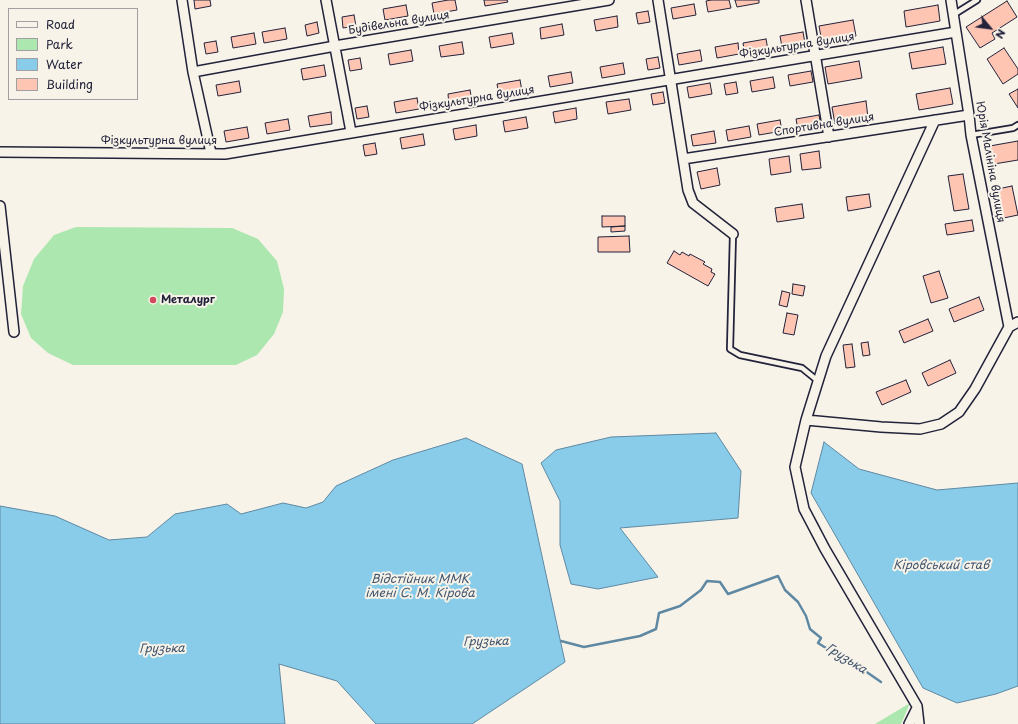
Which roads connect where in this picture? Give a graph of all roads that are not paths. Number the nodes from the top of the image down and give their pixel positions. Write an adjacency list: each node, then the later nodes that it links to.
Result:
1 (182, 0): 12 (street)
2 (326, 0): 10 (street)
3 (609, 0): 10 (street, Будівельна вулиця)
4 (658, 0): 13 (street)
5 (806, 0): 11 (street)
6 (951, 0): 8 (street, Юрія Малініна вулиця)
7 (977, 0): 8 (lane)
8 (953, 15): 9 (street, Юрія Малініна вулиця)
9 (956, 32): 11 (street, Фiзкультурна вулиця); 14 (street, Юрія Малініна вулиця)
10 (335, 46): 12 (street, Будівельна вулиця); 17 (street)
11 (815, 55): 13 (street, Фiзкультурна вулиця); 19 (street)
12 (193, 72): 21 (street)
13 (670, 79): 17 (street, Фiзкультурна вулиця); 22 (street)
14 (969, 115): 15 (street, Спортивна вулиця); 18 (street, Юрія Малініна вулиця)
15 (935, 120): 19 (street, Спортивна вулиця); 28 (street)
16 (1018, 125): 18 (lane)
17 (351, 132): 21 (street, Фiзкультурна вулиця)
18 (971, 135): 26 (street, Юрія Малініна вулиця)
19 (829, 137): 22 (street, Спортивна вулиця)
20 (0, 152): 21 (street, Фiзкультурна вулиця)
21 (210, 153)
22 (683, 159): 24 (street)
23 (0, 206): 27 (street)
24 (733, 234): 28 (lane)
25 (1018, 322): 26 (street)
26 (1009, 327): 29 (street)
27 (14, 332)
28 (818, 381): 29 (street)
29 (806, 420): 30 (street)
30 (917, 706): 31 (street); 32 (street)
31 (909, 724)
32 (919, 724)

